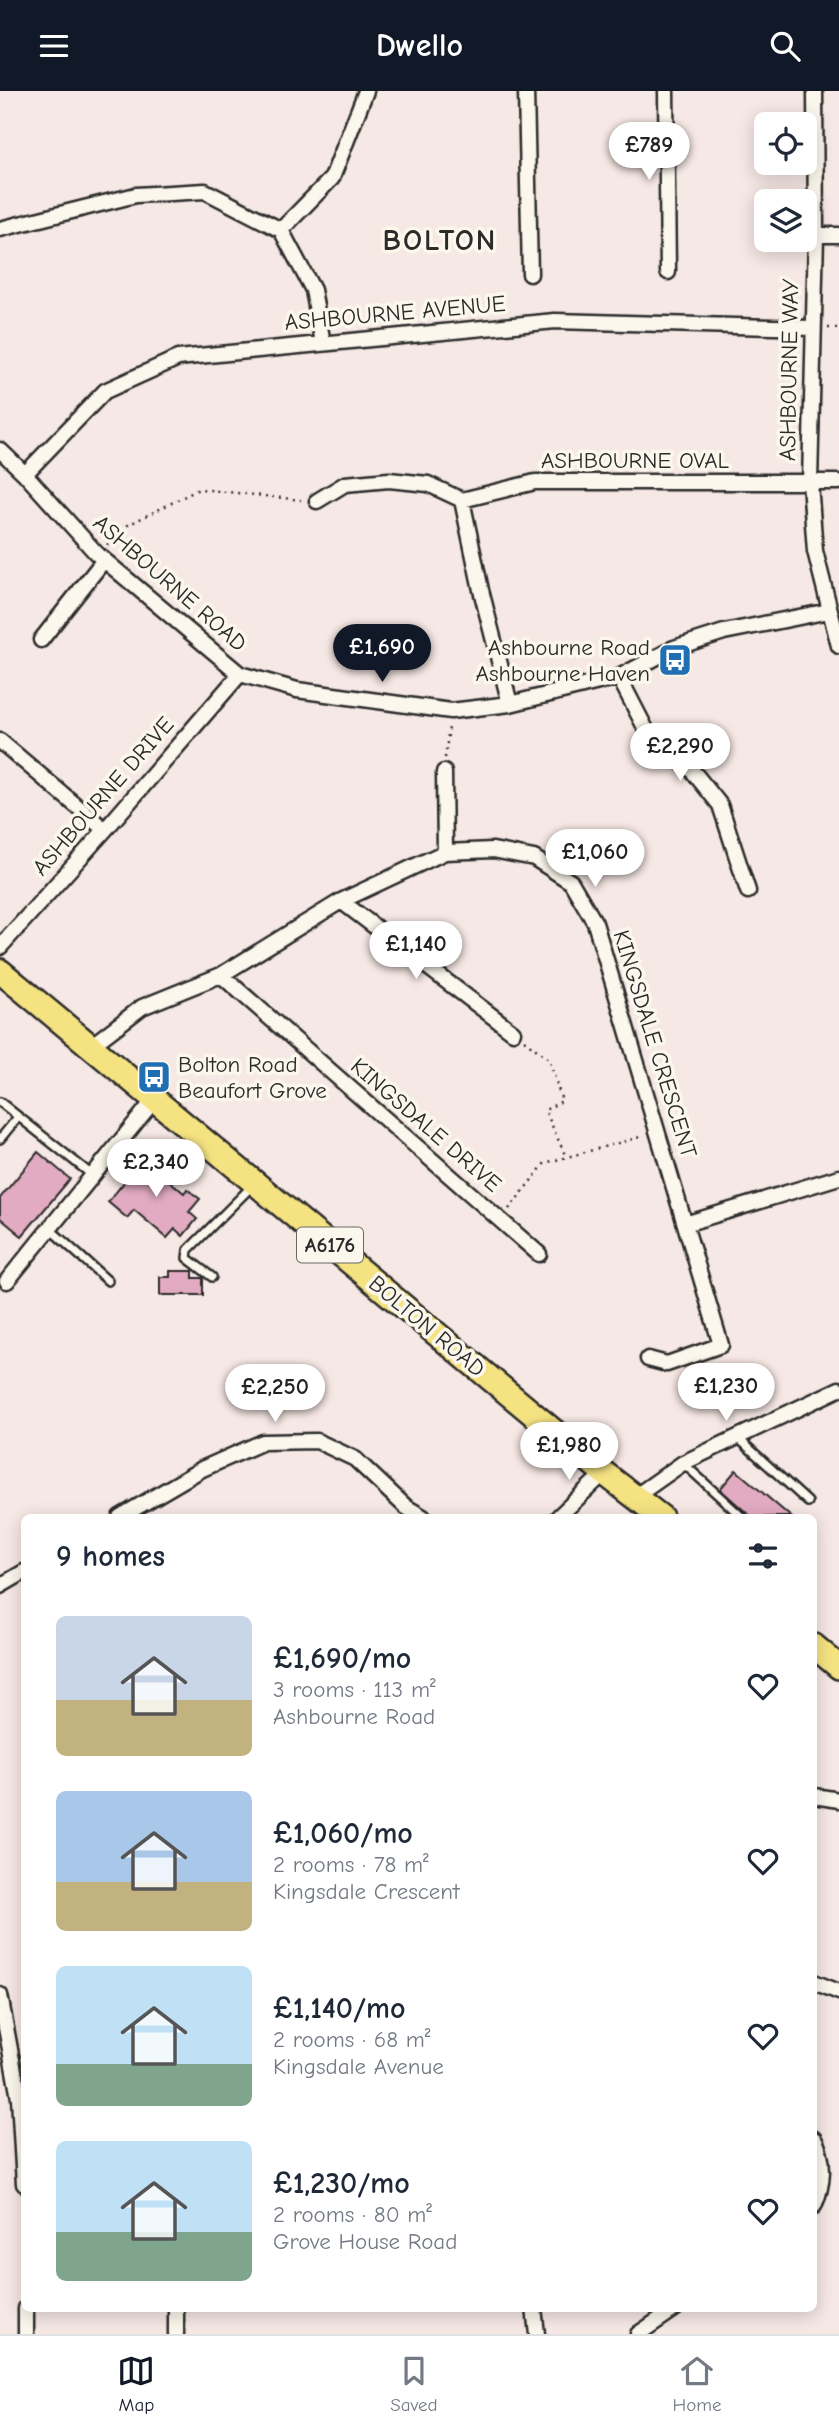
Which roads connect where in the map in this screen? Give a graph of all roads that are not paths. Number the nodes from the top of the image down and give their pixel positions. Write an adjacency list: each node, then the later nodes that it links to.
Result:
1 (366, 91): 7 (street)
2 (526, 91): 12 (street)
3 (666, 91): 11 (street)
4 (815, 91): 5 (street, ASHBOURNE WAY)
5 (816, 189)
6 (0, 229): 7 (street)
7 (281, 230): 14 (street)
8 (817, 235): 9 (street)
9 (839, 235)
10 (815, 252): 13 (street, ASHBOURNE WAY)
11 (668, 272)
12 (530, 274)
13 (812, 328): 14 (street, ASHBOURNE AVENUE); 18 (street, ASHBOURNE WAY)
14 (323, 342): 16 (street, ASHBOURNE AVENUE)
15 (0, 450): 16 (street, ASHBOURNE ROAD)
16 (25, 474): 21 (street, ASHBOURNE ROAD)
17 (839, 482): 18 (street, ASHBOURNE OVAL)
18 (810, 483): 19 (street, ASHBOURNE OVAL); 22 (street, ASHBOURNE WAY)
19 (462, 499): 20 (street); 27 (street)
20 (317, 501)
21 (101, 557): 23 (street); 25 (street, ASHBOURNE ROAD)
22 (829, 611): 24 (street, ASHBOURNE WAY); 26 (street, ASHBOURNE ROAD)
23 (41, 640)
24 (839, 646)
25 (240, 674): 27 (street, ASHBOURNE ROAD); 30 (street, ASHBOURNE DRIVE)
26 (619, 677): 27 (street, ASHBOURNE ROAD); 32 (street)
27 (510, 704)
28 (0, 741): 30 (street)
29 (444, 772): 31 (street)
30 (105, 830): 34 (street, ASHBOURNE DRIVE)
31 (445, 852): 33 (street, KINGSDALE CRESCENT); 46 (street, KINGSDALE CRESCENT)
32 (748, 891)
33 (341, 901): 36 (street, KINGSDALE CRESCENT); 37 (street)
34 (0, 947)
35 (0, 971): 38 (main road, BOLTON ROAD / A6176)
36 (221, 975): 38 (street, KINGSDALE CRESCENT); 48 (street, KINGSDALE DRIVE)
37 (513, 1032)
38 (91, 1046): 39 (main road, BOLTON ROAD / A6176)
39 (155, 1100): 43 (street); 45 (main road, BOLTON ROAD / A6176)
40 (0, 1102): 41 (lane)
41 (18, 1117): 42 (lane); 43 (lane)
42 (0, 1139)
43 (92, 1175): 47 (street)
44 (839, 1177): 46 (street)
45 (254, 1183): 49 (lane); 56 (main road, BOLTON ROAD / A6176)
46 (685, 1224): 52 (street, KINGSDALE CRESCENT)
47 (49, 1229): 50 (street); 51 (lane)
48 (539, 1254)
49 (212, 1277)
50 (7, 1281)
51 (108, 1281)
52 (648, 1359)
53 (839, 1389): 54 (street)
54 (737, 1437): 55 (street); 58 (lane)
55 (682, 1463): 57 (street); 63 (lane)
56 (604, 1473): 57 (main road, BOLTON ROAD / A6176); 61 (street)
57 (636, 1496): 62 (main road, BOLTON ROAD / A6176)
58 (808, 1502)
59 (125, 1514): 60 (street)
60 (418, 1514)
61 (561, 1514)
62 (657, 1514)
63 (739, 1514)
64 (21, 1574): 65 (street)
65 (0, 1586)
66 (817, 1649): 67 (main road)
67 (839, 1667)
68 (817, 1796): 69 (street)
69 (839, 1800)
70 (817, 1983): 71 (street)
71 (839, 1992)
72 (0, 1995): 73 (street)
73 (21, 2090)
74 (817, 2149): 75 (street)
75 (817, 2197)
76 (26, 2312): 80 (street)
77 (176, 2312): 81 (street)
78 (534, 2312): 82 (street)
79 (670, 2312): 83 (street)
80 (26, 2334)
81 (176, 2334)
82 (537, 2334)
83 (638, 2334)

